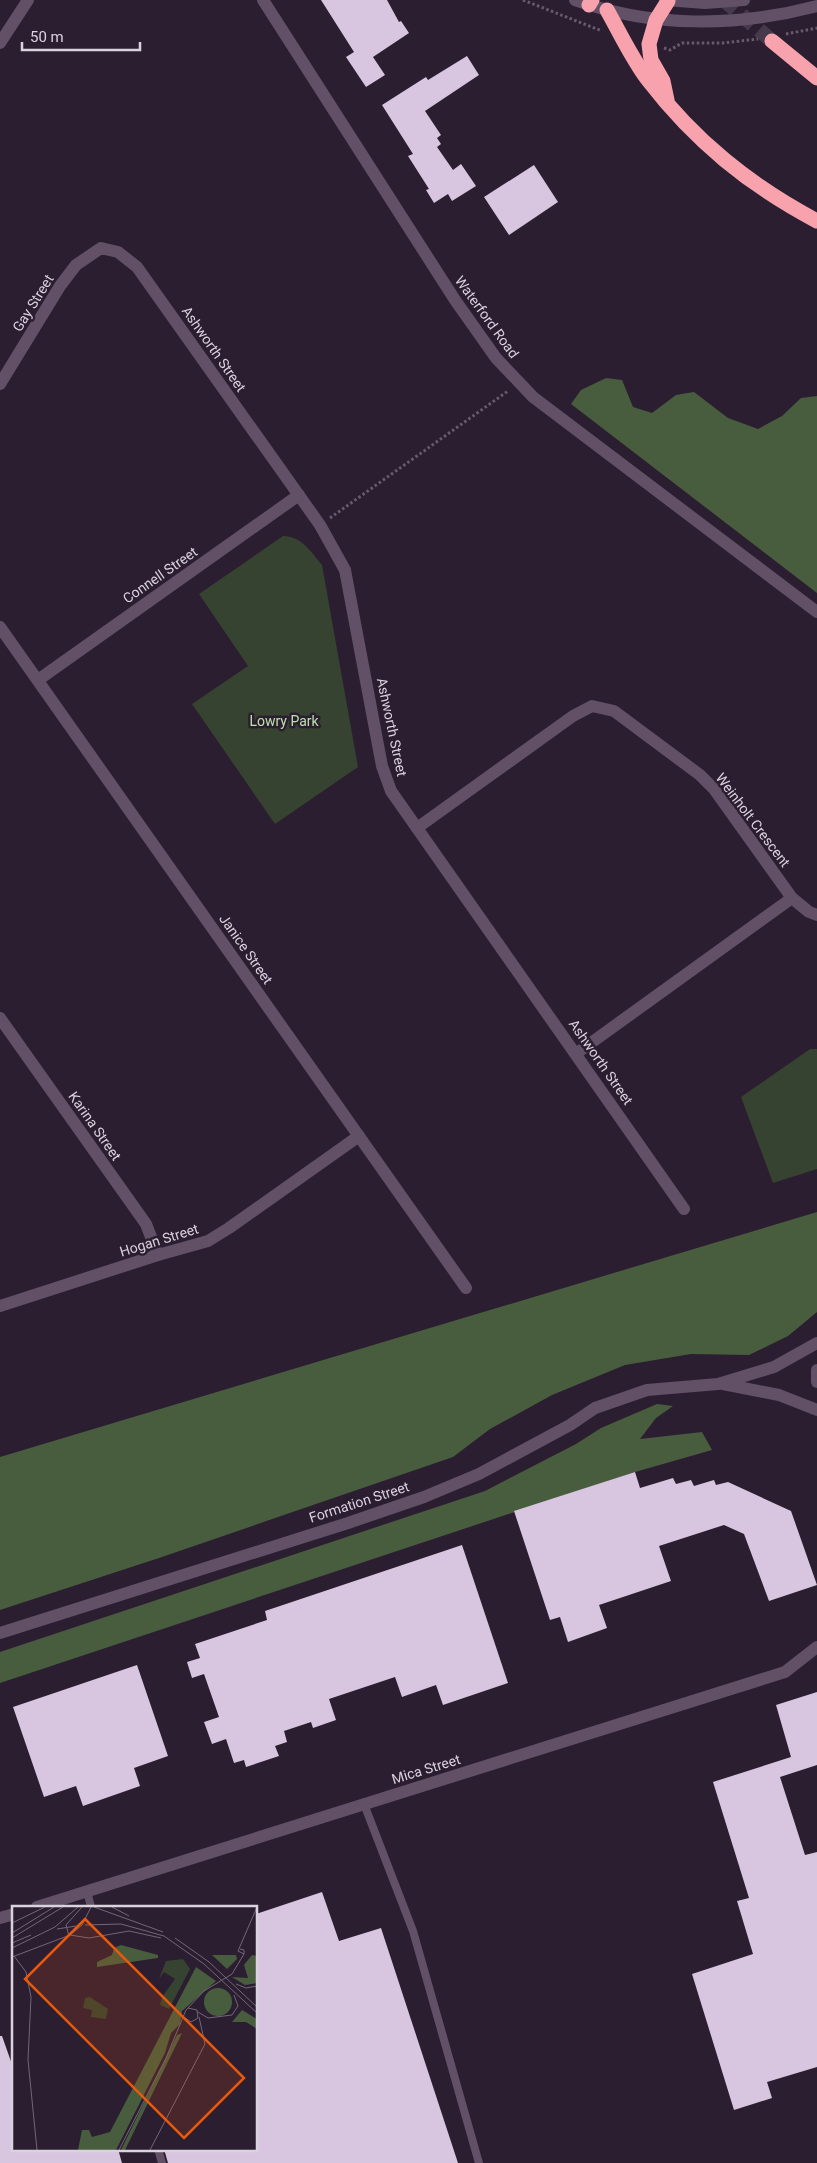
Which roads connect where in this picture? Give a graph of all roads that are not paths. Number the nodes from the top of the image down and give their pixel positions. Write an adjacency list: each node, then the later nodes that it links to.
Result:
1 (28, 0): 12 (street)
2 (262, 0): 19 (street, Waterford Road)
3 (575, 0): 7 (street)
4 (664, 0): 5 (street)
5 (668, 0): 6 (street); 10 (highway)
6 (744, 0)
7 (590, 3): 9 (street)
8 (817, 6): 10 (street)
9 (607, 10): 10 (street); 14 (highway)
10 (656, 20): 14 (highway)
11 (771, 38): 13 (highway)
12 (0, 43)
13 (817, 78)
14 (667, 102): 15 (highway)
15 (817, 221)
16 (101, 248): 17 (street, Gay Street); 18 (street, Ashworth Street)
17 (0, 384)
18 (299, 495): 21 (street, Connell Street); 22 (street, Ashworth Street)
19 (817, 612)
20 (0, 627): 21 (street, Janice Street)
21 (38, 680): 27 (street, Janice Street)
22 (417, 828): 23 (street, Weinholt Crescent); 26 (street, Ashworth Street)
23 (792, 898): 24 (street, Weinholt Crescent); 26 (street)
24 (817, 915)
25 (0, 1018): 29 (street, Karina Street)
26 (577, 1053): 28 (street, Ashworth Street)
27 (359, 1136): 29 (street, Hogan Street); 30 (street, Janice Street)
28 (684, 1209)
29 (158, 1255): 31 (street, Hogan Street)
30 (466, 1288)
31 (0, 1306)
32 (817, 1343): 35 (street, Formation Street)
33 (817, 1370): 34 (street)
34 (817, 1382)
35 (718, 1384): 36 (street, Formation Street); 37 (street, Formation Street)
36 (817, 1410)
37 (0, 1633)
38 (817, 1647): 39 (street, Mica Street)
39 (364, 1804): 40 (street, Mica Street); 45 (lane)
40 (87, 1891): 41 (street, Mica Street); 42 (lane)
41 (40, 1906)
42 (91, 1906)
43 (158, 2150): 44 (lane)
44 (162, 2163)
45 (479, 2163)

